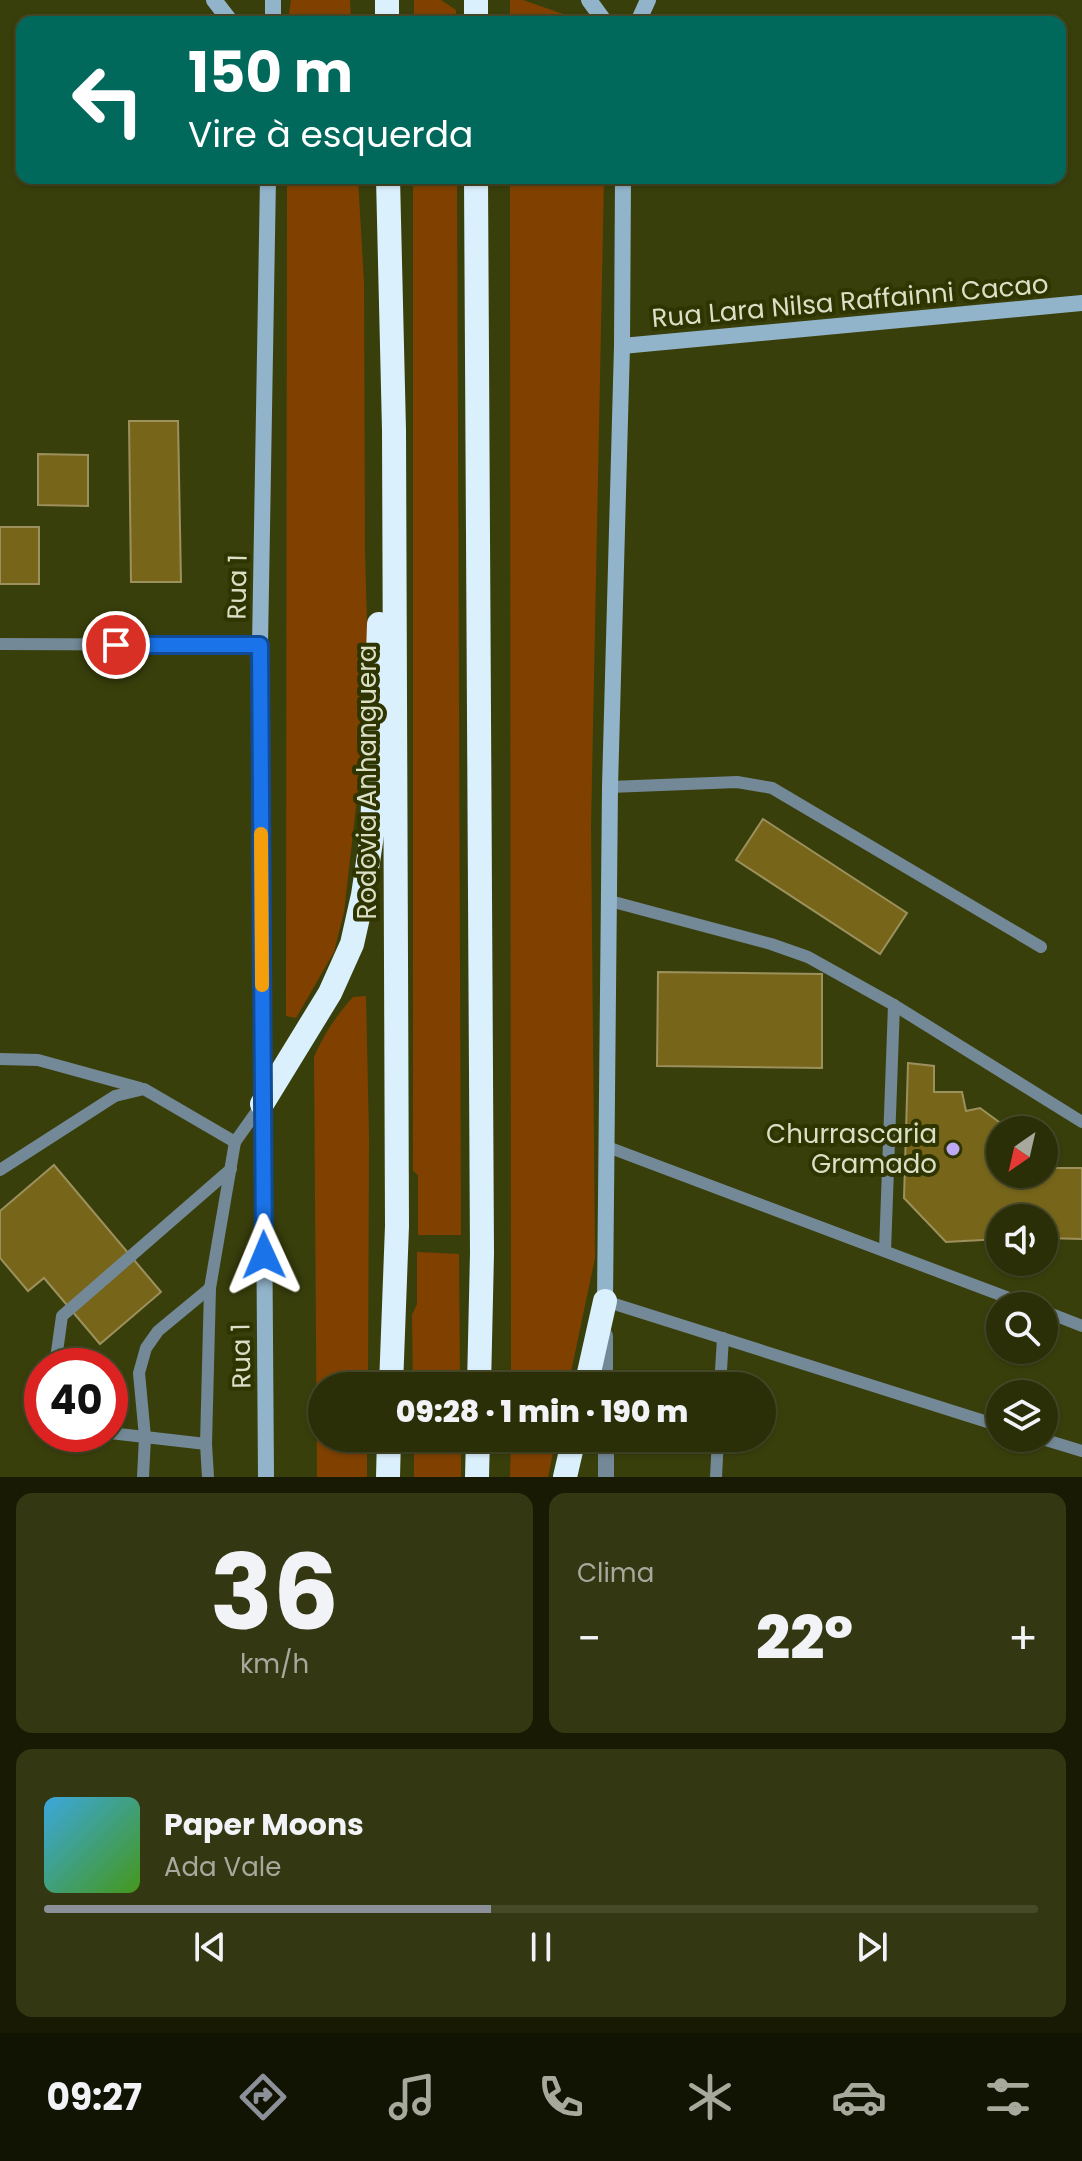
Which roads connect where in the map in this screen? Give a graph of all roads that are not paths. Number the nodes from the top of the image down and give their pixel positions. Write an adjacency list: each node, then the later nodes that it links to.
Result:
1 (214, 0): 2 (street)
2 (226, 16)
3 (268, 184): 11 (street, Rua 1)
4 (388, 184): 9 (highway, Rodovia Anhanguera)
5 (476, 184): 33 (highway)
6 (623, 184): 8 (street)
7 (1082, 303): 8 (street, Rua Lara Nilsa Raffainni Cacao)
8 (622, 346): 12 (street)
9 (394, 430): 18 (highway); 32 (highway, Rodovia Anhanguera)
10 (0, 644): 11 (lane)
11 (260, 645): 18 (street, Rua 1)
12 (610, 787): 13 (street); 14 (lane)
13 (610, 901): 15 (lane); 21 (street)
14 (1041, 947)
15 (894, 1005): 19 (lane); 24 (lane)
16 (0, 1059): 17 (lane)
17 (144, 1089): 20 (lane); 23 (lane)
18 (262, 1104): 20 (lane); 51 (street, Rua 1)
19 (1082, 1122)
20 (235, 1142): 22 (lane)
21 (605, 1146): 24 (lane); 27 (street)
22 (231, 1169): 25 (lane); 31 (lane)
23 (0, 1170)
24 (885, 1251): 26 (lane)
25 (210, 1288): 39 (lane); 40 (lane)
26 (993, 1292)
27 (605, 1301): 30 (lane); 34 (highway); 35 (street)
28 (1058, 1317): 29 (lane)
29 (1082, 1326)
30 (723, 1338): 36 (lane); 37 (lane)
31 (58, 1348)
32 (392, 1372)
33 (479, 1372)
34 (589, 1372)
35 (605, 1372)
36 (721, 1372)
37 (986, 1422)
38 (128, 1435): 39 (lane)
39 (145, 1437): 40 (lane); 49 (lane)
40 (206, 1444): 50 (lane)
41 (1058, 1444): 42 (lane)
42 (1082, 1451)
43 (388, 1452): 48 (highway)
44 (478, 1452): 52 (highway)
45 (571, 1452): 53 (highway)
46 (606, 1452): 54 (street)
47 (717, 1452): 55 (lane)
48 (387, 1476)
49 (143, 1477)
50 (208, 1477)
51 (266, 1477)
52 (477, 1477)
53 (565, 1477)
54 (606, 1477)
55 (716, 1477)

